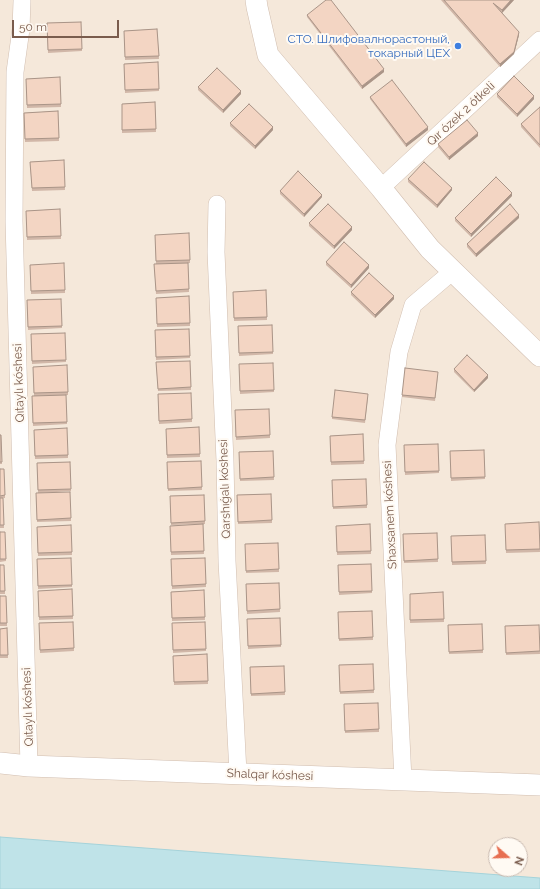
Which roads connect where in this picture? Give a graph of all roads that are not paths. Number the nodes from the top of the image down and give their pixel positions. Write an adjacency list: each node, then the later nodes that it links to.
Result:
1 (256, 0): 4 (street)
2 (22, 1): 9 (street, Qıtaylı kóshesi)
3 (540, 40): 4 (street, Qır ózek 2 ótkeli)
4 (381, 188): 6 (street)
5 (217, 204): 10 (street, Qarshıǵalı kóshesi)
6 (453, 271): 7 (street); 11 (street, Shaxsanem kóshesi)
7 (540, 356)
8 (0, 763): 9 (street, Shalqar kóshesi)
9 (29, 766): 10 (street, Shalqar kóshesi)
10 (238, 774): 11 (street, Shalqar kóshesi)
11 (403, 780): 12 (street, Shalqar kóshesi)
12 (540, 785)

